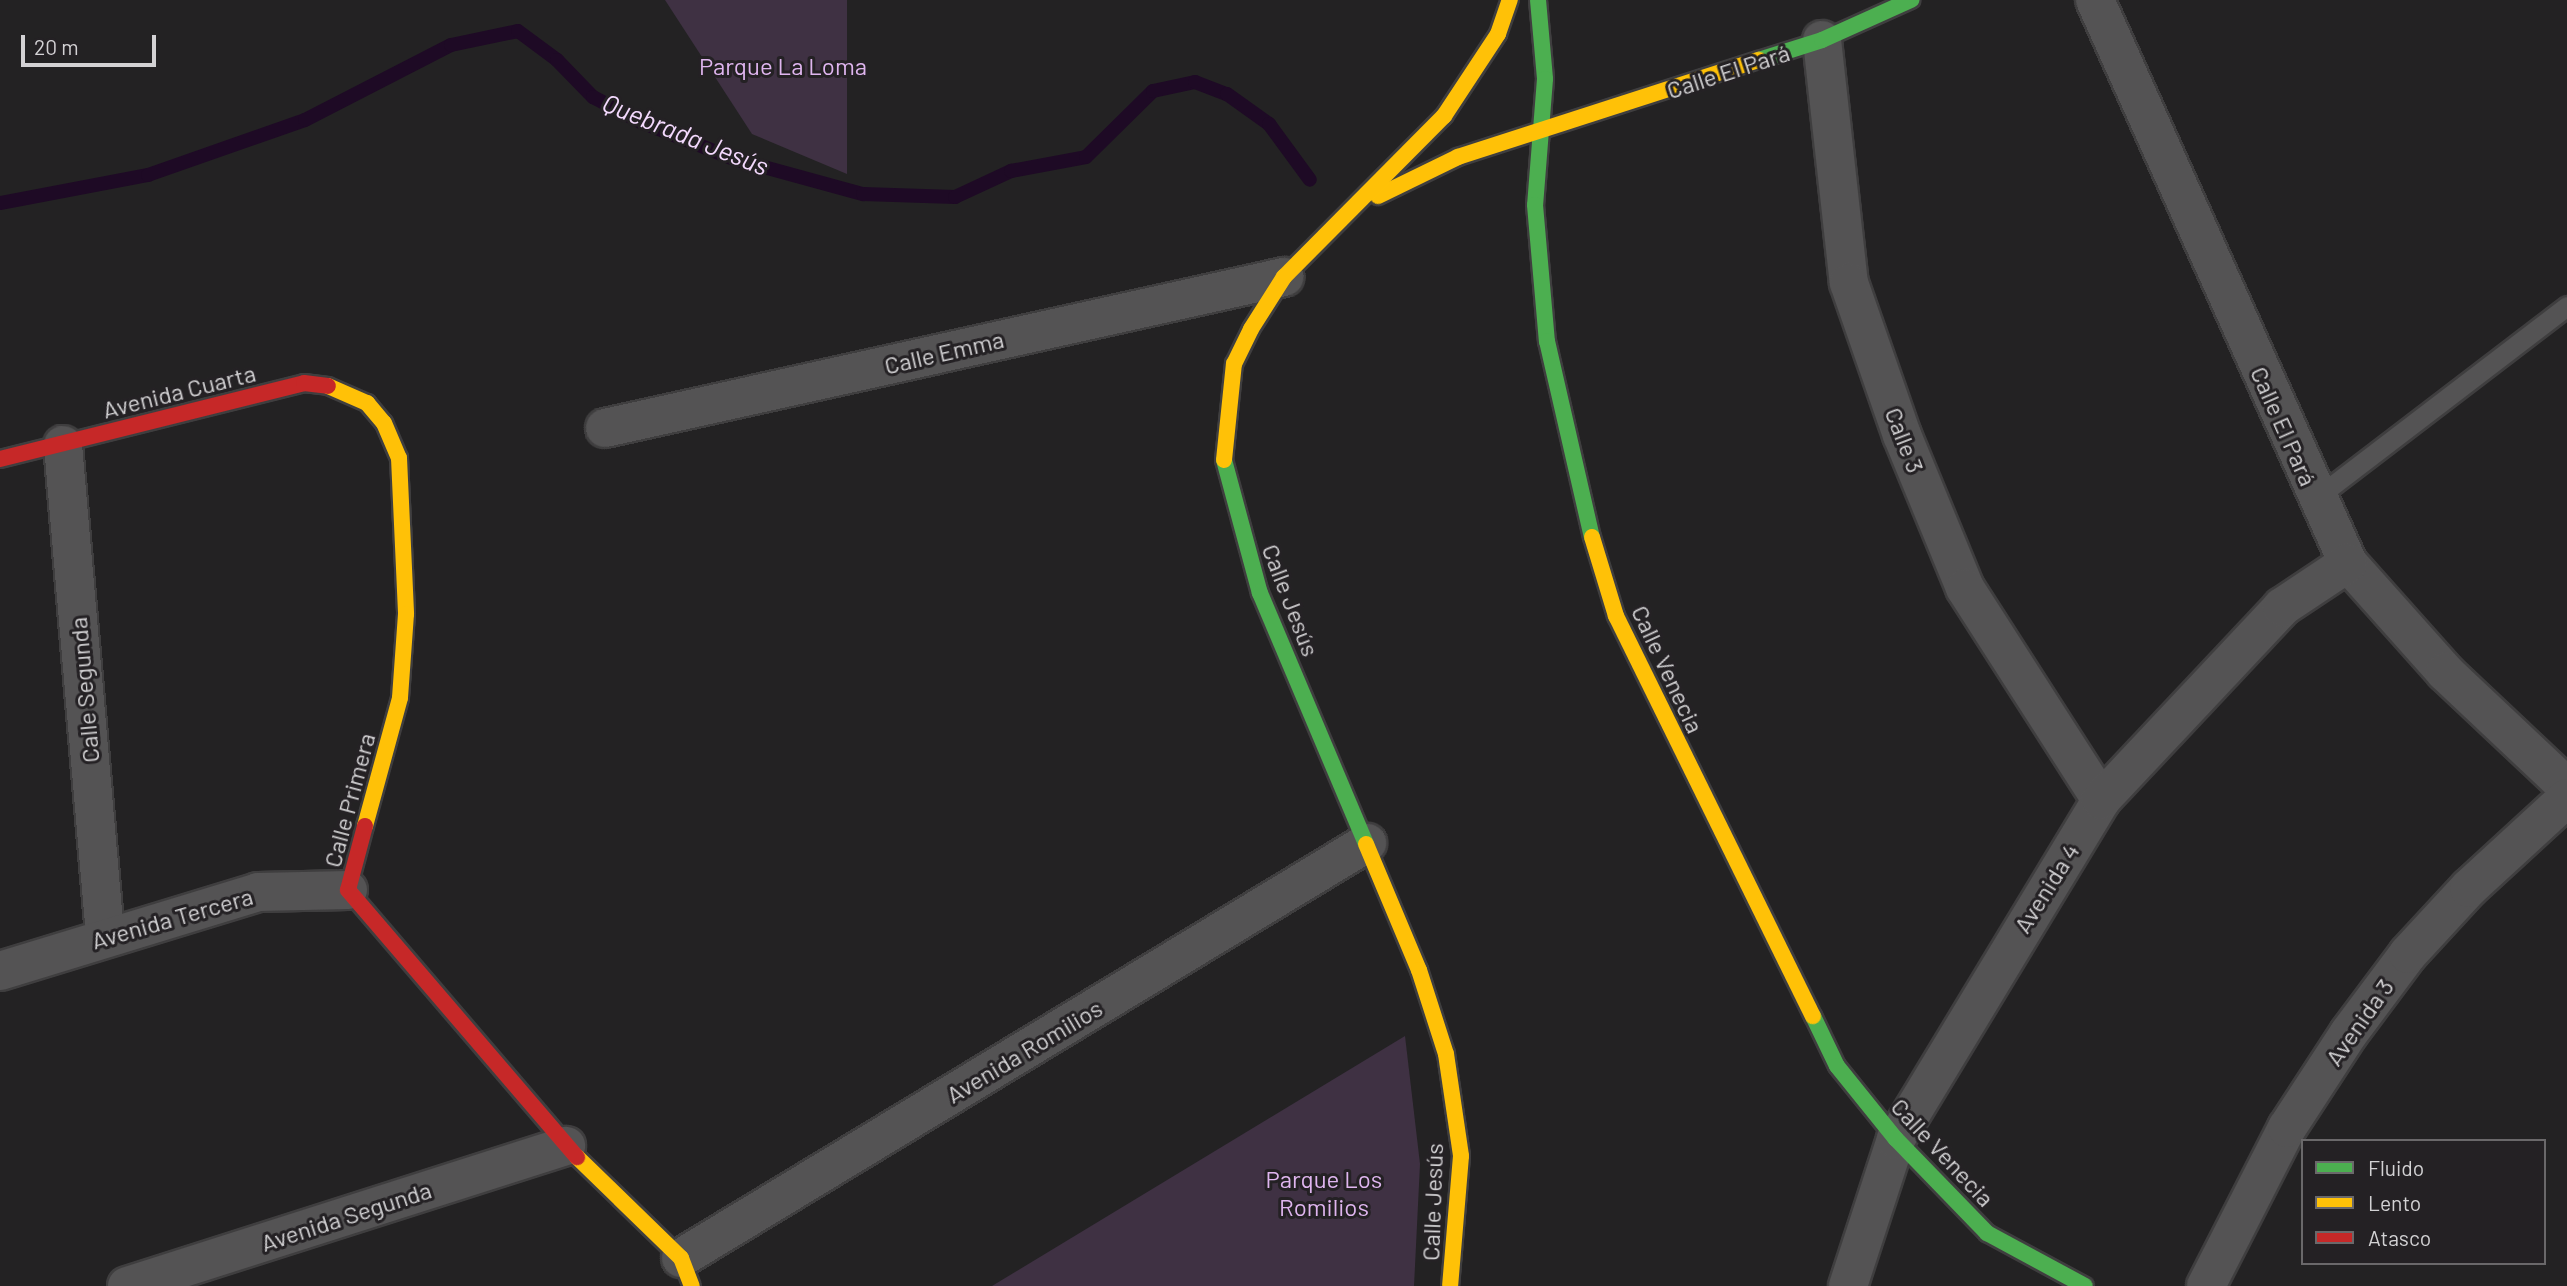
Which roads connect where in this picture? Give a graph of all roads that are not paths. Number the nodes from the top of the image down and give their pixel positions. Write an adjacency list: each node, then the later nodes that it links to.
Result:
1 (1510, 0): 7 (street, Calle Jesús)
2 (1538, 0): 6 (street)
3 (1911, 0): 5 (street, Calle El Pará)
4 (2095, 0): 14 (street, Calle El Pará)
5 (1822, 40): 6 (street, Calle El Pará); 18 (street, Calle 3)
6 (1542, 133): 7 (street); 23 (street, Calle Venecia)
7 (1352, 209): 8 (street, Calle Jesús)
8 (1283, 277): 11 (street, Calle Emma); 19 (street, Calle Jesús)
9 (2567, 306): 14 (lane)
10 (367, 404): 12 (street, Avenida Cuarta); 20 (street, Calle Primera)
11 (605, 428)
12 (63, 445): 13 (street, Avenida Cuarta); 21 (street, Calle Segunda)
13 (0, 458)
14 (2316, 498): 15 (street, Calle El Pará)
15 (2348, 563): 16 (street, Calle El Pará); 18 (street, Avenida 4)
16 (2567, 787)
17 (2567, 798): 30 (street, Avenida 3)
18 (2101, 800): 23 (street, Avenida 4)
19 (1367, 843): 25 (street, Avenida Romilios); 27 (street, Calle Jesús)
20 (348, 890): 21 (street, Avenida Tercera); 24 (street, Calle Primera)
21 (105, 935): 22 (street, Avenida Tercera)
22 (0, 971)
23 (1896, 1139): 28 (street, Avenida 4); 29 (street, Calle Venecia)
24 (566, 1146): 25 (street, Calle Primera); 26 (street, Avenida Segunda)
25 (686, 1272)
26 (127, 1286)
27 (1450, 1286)
28 (1848, 1286)
29 (2085, 1286)
30 (2206, 1286)

